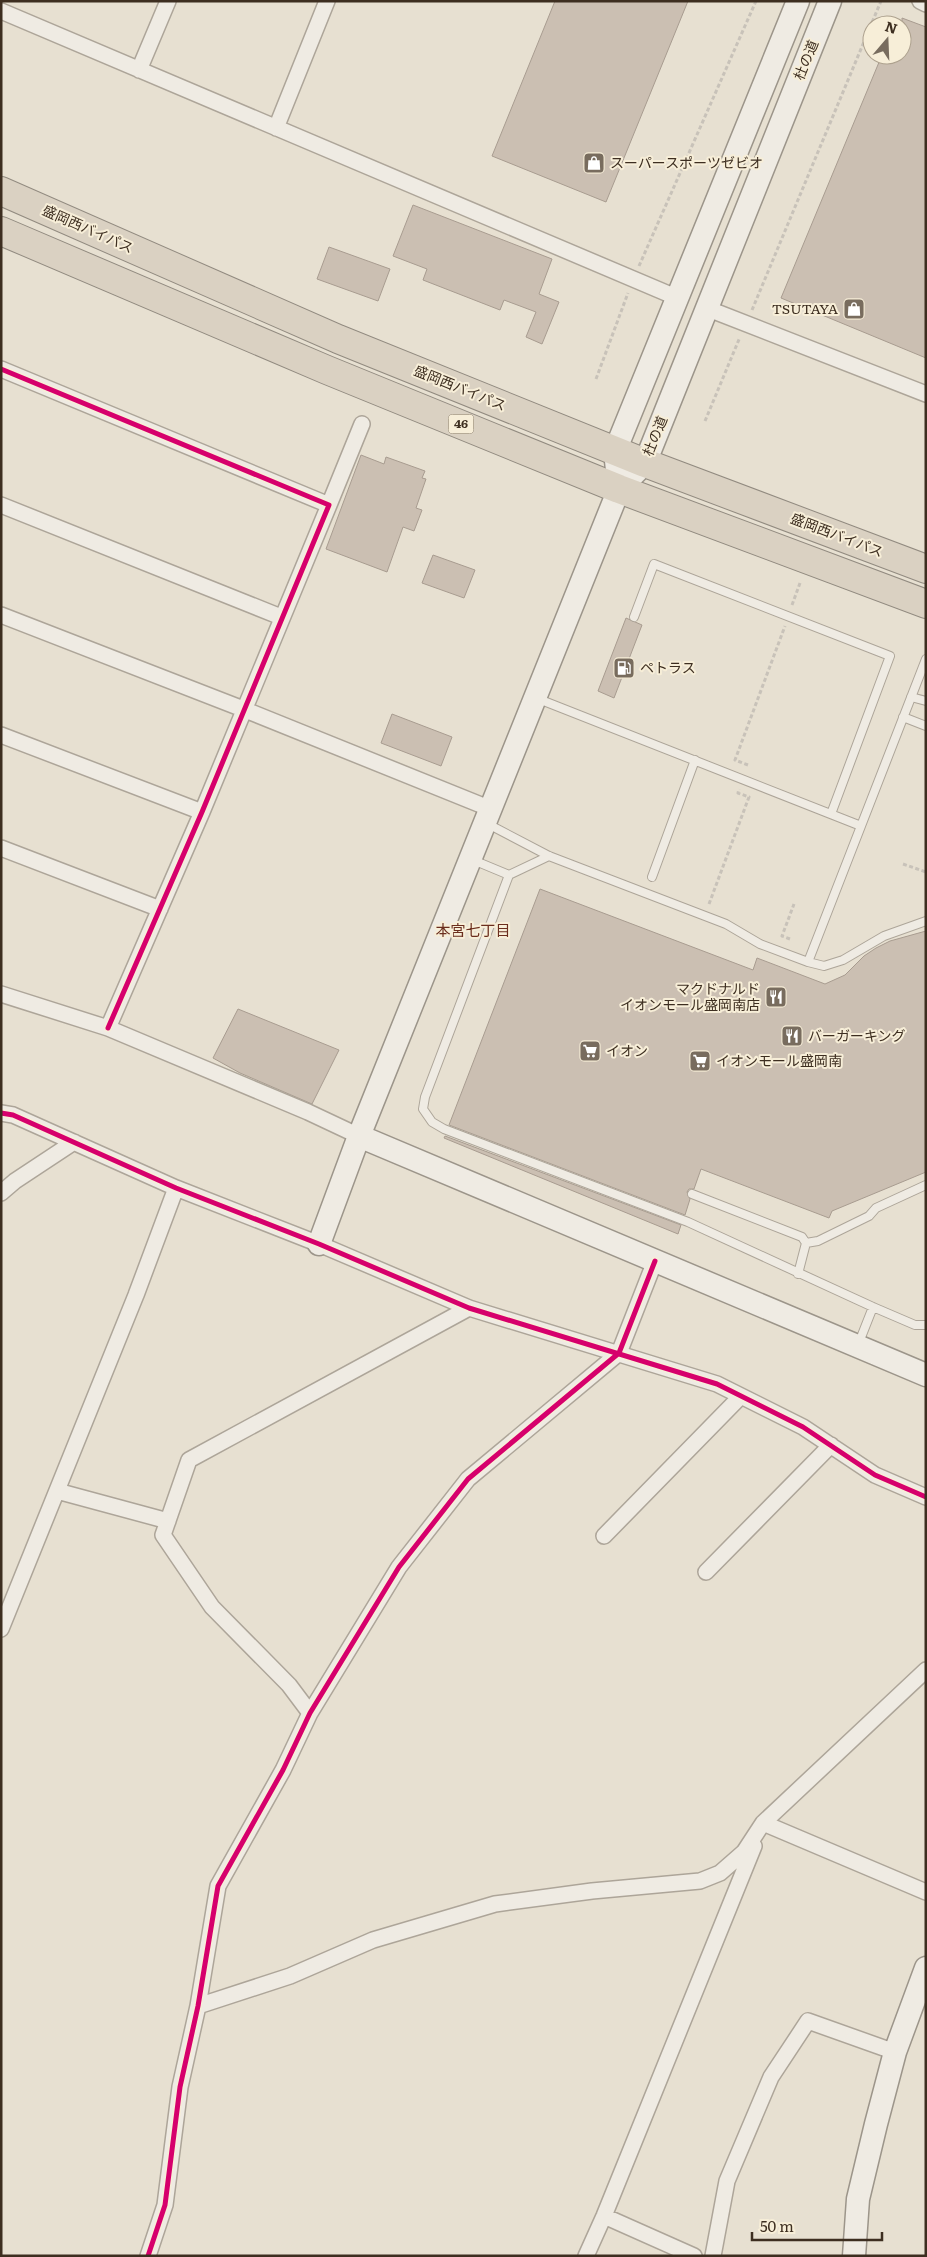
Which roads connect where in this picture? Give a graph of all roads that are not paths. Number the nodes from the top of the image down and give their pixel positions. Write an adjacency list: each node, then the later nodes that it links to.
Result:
1 (168, 1): 8 (street)
2 (327, 1): 9 (street)
3 (798, 1): 12 (street)
4 (830, 1): 13 (street, 杜の道)
5 (920, 1): 6 (street)
6 (926, 4)
7 (1, 11): 8 (street)
8 (139, 70): 9 (street)
9 (276, 128): 12 (street)
10 (1, 191): 17 (highway, 盛岡西バイパス / 46)
11 (1, 231): 19 (highway, 46)
12 (678, 298): 17 (street)
13 (706, 308): 15 (street); 18 (street, 杜の道)
14 (1, 369): 21 (street)
15 (926, 394)
16 (362, 424): 21 (street)
17 (615, 450): 18 (highway, 盛岡西バイパス / 46); 19 (street)
18 (645, 462): 19 (street, 杜の道); 22 (highway, 盛岡西バイパス / 46)
19 (619, 489): 23 (highway, 46); 28 (street)
20 (1, 505): 25 (street)
21 (329, 505): 25 (street)
22 (926, 569)
23 (926, 604)
24 (1, 615): 31 (street)
25 (281, 617): 31 (street)
26 (634, 618): 37 (lane)
27 (926, 659): 29 (lane)
28 (535, 697): 35 (lane); 38 (street)
29 (911, 697): 30 (lane); 32 (lane)
30 (926, 701)
31 (244, 709): 36 (street); 38 (street)
32 (903, 717): 33 (lane); 39 (lane)
33 (926, 726)
34 (1, 735): 36 (street)
35 (695, 760): 37 (lane); 44 (lane)
36 (202, 812): 45 (street)
37 (831, 814): 39 (lane)
38 (488, 815): 41 (lane); 42 (street)
39 (862, 826): 47 (lane)
40 (1, 848): 45 (street)
41 (549, 856): 43 (lane); 47 (lane)
42 (470, 859): 43 (lane); 51 (street)
43 (509, 875): 60 (lane)
44 (652, 877)
45 (160, 908): 49 (street)
46 (926, 921): 47 (lane)
47 (808, 962)
48 (1, 994): 49 (street)
49 (108, 1028): 51 (street)
50 (5, 1117): 52 (street)
51 (359, 1136): 58 (street); 59 (street)
52 (74, 1142): 54 (street); 55 (street)
53 (926, 1185): 57 (lane)
54 (176, 1188): 58 (street); 69 (street)
55 (1, 1193)
56 (692, 1194): 57 (lane)
57 (806, 1243): 60 (lane)
58 (319, 1244): 62 (street)
59 (655, 1261): 64 (street); 65 (street)
60 (798, 1274): 61 (lane)
61 (873, 1307): 63 (lane); 64 (lane)
62 (469, 1308): 65 (street); 71 (street)
63 (926, 1325)
64 (858, 1346): 66 (street)
65 (619, 1353): 67 (street); 77 (street)
66 (926, 1375)
67 (741, 1396): 68 (street); 72 (street)
68 (831, 1446): 70 (street); 73 (street)
69 (57, 1491): 71 (street); 74 (street)
70 (926, 1497)
71 (168, 1522): 77 (street)
72 (604, 1536)
73 (706, 1572)
74 (6, 1604): 75 (street)
75 (1, 1629)
76 (926, 1670): 78 (street)
77 (310, 1714): 81 (street)
78 (763, 1824): 79 (street); 81 (street); 83 (street)
79 (926, 1892)
80 (926, 1968): 82 (street)
81 (198, 2006): 84 (street)
82 (895, 2052): 87 (street); 88 (street)
83 (604, 2216): 85 (street); 86 (street)
84 (148, 2256)
85 (586, 2256)
86 (694, 2256)
87 (713, 2256)
88 (854, 2256)

